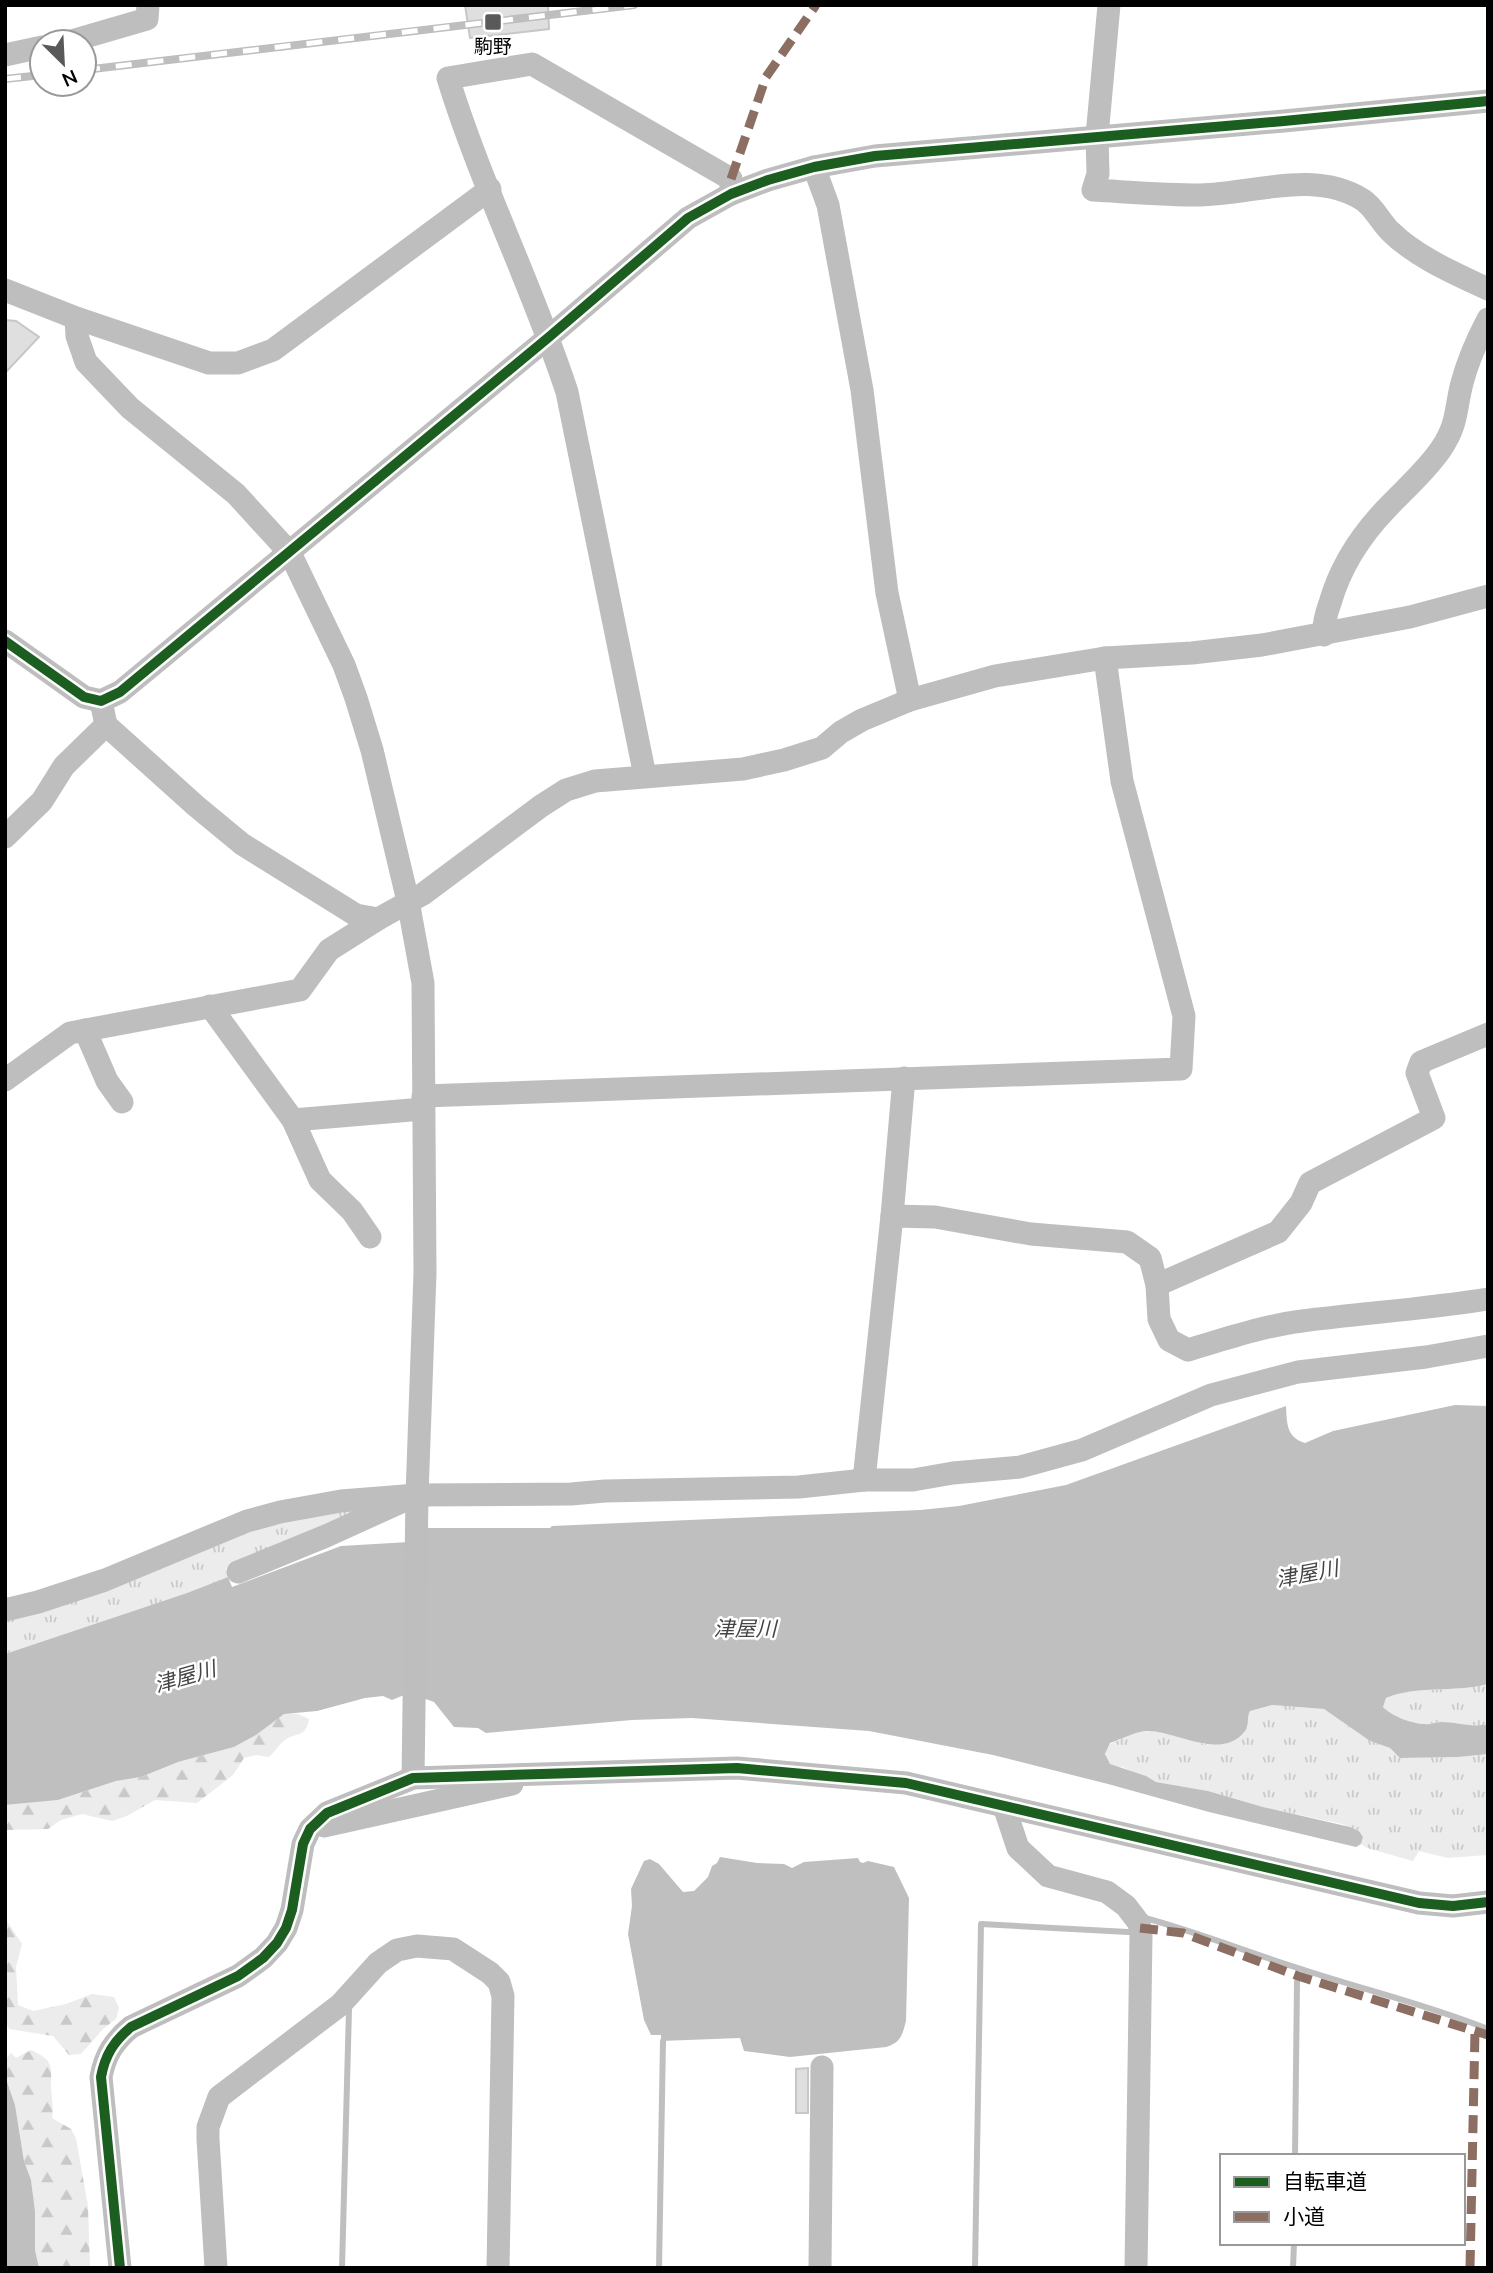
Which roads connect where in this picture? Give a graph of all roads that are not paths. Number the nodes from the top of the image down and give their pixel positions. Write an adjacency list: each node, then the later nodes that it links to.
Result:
1 (148, 5): 3 (street)
2 (1109, 5): 7 (street)
3 (98, 33)
4 (28, 50): 5 (street)
5 (5, 55)
6 (1488, 101): 7 (street)
7 (1097, 136): 8 (street); 11 (street)
8 (814, 167): 10 (street); 21 (street)
9 (489, 189): 10 (street); 13 (street); 15 (street)
10 (731, 194): 15 (street)
11 (1488, 289)
12 (5, 290): 13 (street)
13 (76, 318): 16 (street)
14 (1488, 319): 18 (street)
15 (550, 337): 16 (street); 24 (street)
16 (290, 553): 22 (street); 26 (street)
17 (1488, 596): 18 (street)
18 (1324, 635): 20 (street)
19 (5, 640): 22 (street)
20 (1105, 658): 21 (street); 31 (street)
21 (910, 700): 24 (street)
22 (101, 701): 23 (street)
23 (106, 725): 25 (street); 27 (street)
24 (645, 776): 26 (street)
25 (5, 837)
26 (408, 901): 27 (street); 34 (street)
27 (379, 919): 28 (street)
28 (211, 1006): 29 (street); 35 (street)
29 (85, 1030): 32 (street); 33 (street)
30 (1488, 1034): 38 (street)
31 (904, 1078): 34 (street); 36 (street)
32 (5, 1080)
33 (122, 1102)
34 (423, 1103): 35 (street); 42 (street)
35 (293, 1120): 37 (street)
36 (892, 1216): 38 (street); 41 (street)
37 (370, 1237)
38 (1157, 1285): 39 (street)
39 (1488, 1299)
40 (1488, 1346): 41 (street)
41 (863, 1479): 42 (street)
42 (416, 1495): 43 (street); 44 (street); 45 (street)
43 (238, 1572)
44 (5, 1610)
45 (413, 1768): 46 (street); 48 (street)
46 (641, 1770): 47 (street); 48 (street)
47 (1004, 1806): 49 (street); 55 (street)
48 (310, 1829): 51 (street)
49 (1488, 1902)
50 (822, 2067): 54 (street)
51 (120, 2268)
52 (216, 2268): 53 (street)
53 (498, 2268)
54 (820, 2268)
55 (1136, 2268)

